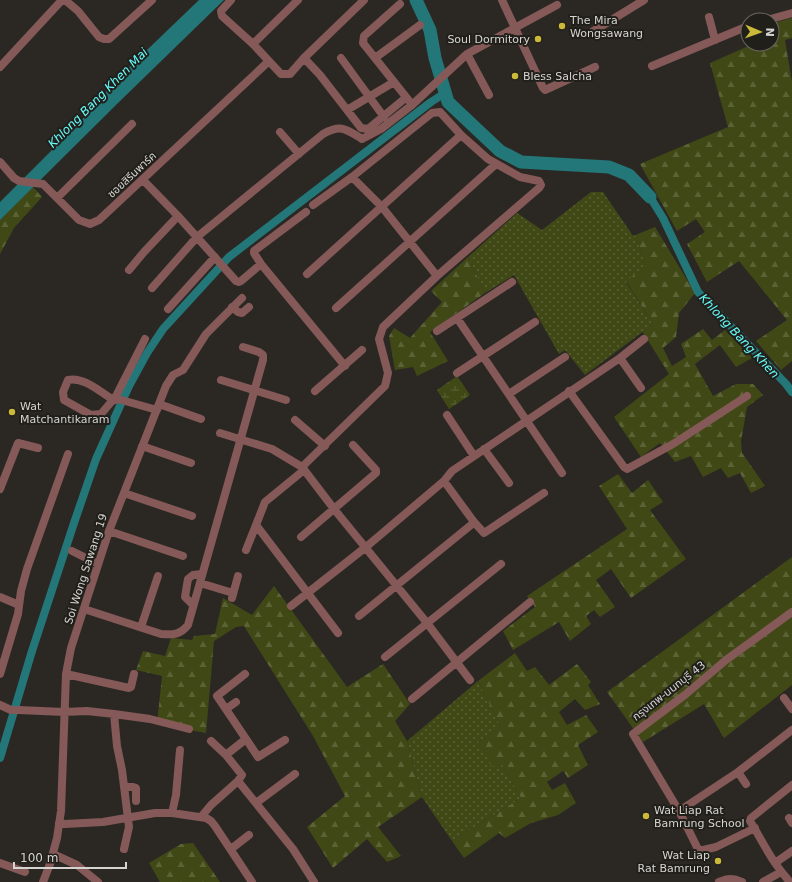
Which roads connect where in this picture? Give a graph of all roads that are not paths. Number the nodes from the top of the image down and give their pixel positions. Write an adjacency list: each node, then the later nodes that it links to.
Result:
1 (62, 0): 26 (street)
2 (65, 0): 3 (street)
3 (152, 0)
4 (231, 0): 19 (street)
5 (298, 0): 19 (street)
6 (364, 0): 21 (street)
7 (502, 0): 15 (street)
8 (644, 0): 17 (street)
9 (400, 4): 23 (street)
10 (557, 5): 15 (street)
11 (792, 13): 12 (street)
12 (780, 16)
13 (709, 17): 18 (street)
14 (420, 25): 23 (street)
15 (515, 28): 20 (street); 27 (street)
16 (740, 29): 18 (street)
17 (592, 32)
18 (715, 40): 25 (street)
19 (253, 44): 24 (street)
20 (467, 54): 29 (street); 32 (street)
21 (304, 58): 24 (street); 33 (street)
22 (341, 58): 30 (street)
23 (376, 58): 28 (street)
24 (269, 61): 42 (street, ซอยสิรีนพาร์ค)
25 (652, 66)
26 (0, 67)
27 (595, 67)
28 (394, 82): 30 (street); 32 (street)
29 (489, 95)
30 (369, 97): 33 (street); 34 (street)
31 (403, 100): 34 (street)
32 (412, 105): 38 (street)
33 (347, 110): 34 (street)
34 (384, 117)
35 (132, 124): 43 (street)
36 (280, 132): 38 (street)
37 (461, 136): 40 (street); 41 (street); 45 (street)
38 (299, 154): 48 (street)
39 (0, 162): 43 (street, ซอยสิรีนพาร์ค)
40 (496, 164): 49 (street); 54 (street)
41 (352, 177): 44 (street); 45 (street)
42 (143, 180): 43 (street, ซอยสิรีนพาร์ค); 47 (street)
43 (57, 198)
44 (313, 205)
45 (382, 206): 49 (street); 53 (street)
46 (306, 212): 51 (street)
47 (178, 216): 48 (street); 52 (street)
48 (197, 237): 50 (street); 56 (street)
49 (411, 241): 54 (street); 60 (street)
50 (215, 257): 51 (street); 61 (street)
51 (260, 264): 72 (street)
52 (129, 270)
53 (307, 274)
54 (437, 276): 92 (street)
55 (512, 282): 62 (street)
56 (152, 288)
57 (242, 298): 58 (street, Soi Wong Sawang 19)
58 (232, 307): 59 (street); 83 (street, Soi Wong Sawang 19)
59 (249, 307)
60 (336, 308)
61 (168, 309)
62 (457, 318): 64 (street); 69 (street)
63 (535, 322): 69 (street)
64 (437, 331)
65 (145, 339): 81 (street)
66 (644, 339): 71 (street)
67 (243, 347): 76 (street)
68 (362, 350): 72 (street)
69 (483, 356): 73 (street); 79 (street)
70 (565, 356): 79 (street)
71 (620, 358): 75 (street); 78 (street)
72 (345, 366): 77 (street)
73 (457, 373)
74 (221, 380): 76 (street)
75 (641, 388)
76 (255, 390): 82 (street); 89 (street)
77 (315, 391)
78 (569, 391): 80 (street); 87 (street)
79 (509, 394): 87 (street)
80 (747, 396)
81 (114, 400): 81 (street); 83 (street)
82 (286, 400)
83 (158, 407): 85 (street); 91 (street, Soi Wong Sawang 19)
84 (447, 415): 96 (street)
85 (201, 419)
86 (295, 420): 92 (street)
87 (527, 420): 94 (street); 99 (street)
88 (220, 432): 89 (street)
89 (240, 438): 98 (street); 119 (street)
90 (353, 445): 105 (street)
91 (142, 446): 97 (street); 104 (street, Soi Wong Sawang 19)
92 (325, 446): 98 (street)
93 (38, 448): 102 (street)
94 (484, 450): 96 (street); 101 (street)
95 (68, 454): 124 (street)
96 (474, 456): 100 (street)
97 (191, 463)
98 (303, 468): 105 (street); 107 (street)
99 (562, 473)
100 (444, 481): 103 (street); 111 (street)
101 (509, 483)
102 (0, 489)
103 (544, 492)
104 (124, 493): 106 (street); 109 (street, Soi Wong Sawang 19)
105 (334, 509): 110 (street); 111 (street)
106 (192, 516)
107 (256, 525): 112 (street); 121 (street)
108 (471, 525): 120 (street)
109 (109, 531): 114 (street); 115 (street, Soi Wong Sawang 19)
110 (301, 537)
111 (366, 547): 120 (street); 121 (street)
112 (246, 550)
113 (72, 551): 115 (street)
114 (183, 556)
115 (98, 564): 127 (street, Soi Wong Sawang 19)
116 (501, 564): 130 (street)
117 (158, 576): 131 (street)
118 (238, 576): 119 (street)
119 (201, 579): 125 (street); 125 (street)
120 (396, 585): 129 (street); 130 (street)
121 (308, 593): 126 (street); 132 (street)
122 (0, 597): 124 (street)
123 (530, 602): 134 (street)
124 (19, 605): 135 (street)
125 (193, 605): 131 (street)
126 (291, 606)
127 (84, 609): 131 (street); 136 (street, Soi Wong Sawang 19)
128 (792, 612): 163 (street, กรุงเทพ-นนทบุรี 43)
129 (359, 616)
130 (427, 623): 133 (street); 134 (street)
131 (140, 627)
132 (338, 633)
133 (385, 657)
134 (457, 662): 139 (street); 141 (street)
135 (0, 674)
136 (66, 674): 137 (street); 146 (street, Soi Wong Sawang 19)
137 (134, 674)
138 (245, 674): 144 (street)
139 (470, 680)
140 (784, 698): 145 (street)
141 (412, 699)
142 (236, 702): 144 (street)
143 (0, 705): 146 (street)
144 (226, 709): 150 (street)
145 (792, 709)
146 (64, 712): 147 (street); 167 (street, Soi Wong Sawang 19)
147 (114, 714): 148 (street); 160 (street)
148 (189, 729)
149 (792, 730): 155 (street)
150 (246, 739): 151 (street); 154 (street)
151 (285, 740)
152 (211, 741): 154 (street)
153 (180, 750): 164 (street)
154 (226, 755): 157 (street)
155 (738, 772): 158 (street); 163 (street)
156 (295, 774): 162 (street)
157 (238, 781): 162 (street); 165 (street)
158 (746, 784)
159 (792, 786): 168 (street)
160 (124, 787): 161 (street); 166 (street)
161 (136, 801)
162 (256, 803): 181 (street)
163 (679, 811): 168 (street)
164 (172, 813): 165 (street); 166 (street)
165 (201, 817): 171 (street)
166 (127, 818): 167 (street); 170 (street)
167 (59, 824): 173 (street, Soi Wong Sawang 19)
168 (755, 828): 175 (street)
169 (250, 835): 171 (street)
170 (124, 849)
171 (231, 849): 180 (street)
172 (792, 851): 175 (street)
173 (53, 854): 178 (street); 179 (street, Soi Wong Sawang 19)
174 (0, 863): 176 (street)
175 (775, 863): 177 (street)
176 (25, 872)
177 (781, 872): 184 (street); 185 (street)
178 (96, 881)
179 (44, 882)
180 (252, 882)
181 (313, 882)
182 (719, 882): 183 (street)
183 (742, 882)
184 (763, 882)
185 (790, 882)

